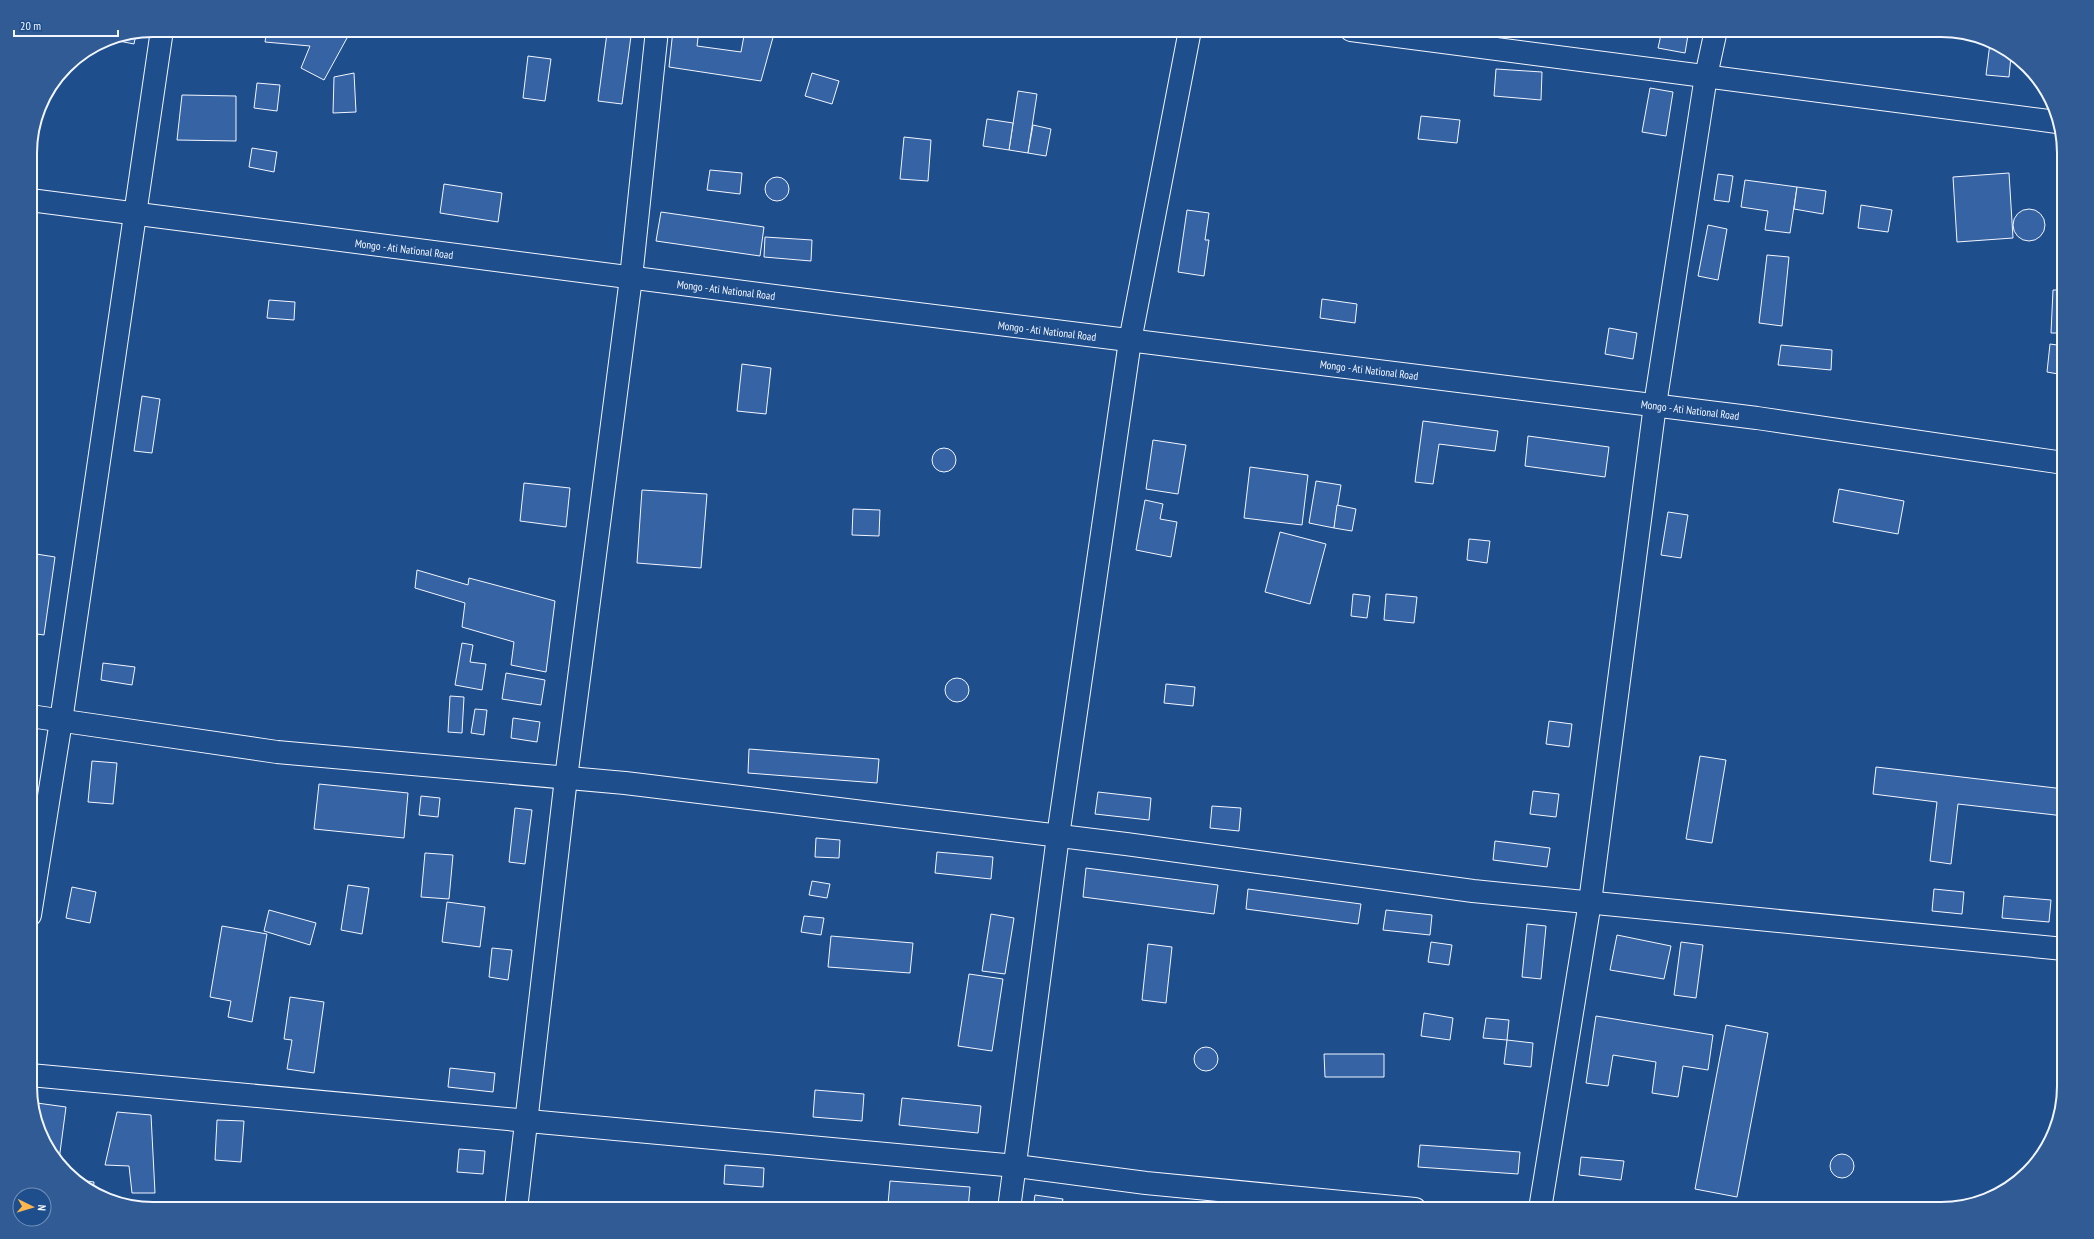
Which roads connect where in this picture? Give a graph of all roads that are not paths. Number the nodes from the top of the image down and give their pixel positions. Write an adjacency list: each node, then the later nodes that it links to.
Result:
1 (161, 37): 9 (street)
2 (656, 37): 10 (street)
3 (1189, 37): 11 (street)
4 (1405, 37): 6 (street)
5 (1714, 37): 6 (street)
6 (1706, 76): 7 (street); 12 (street)
7 (2052, 121)
8 (37, 201): 9 (street, Mongo - Ati National Road)
9 (135, 214): 10 (street, Mongo - Ati National Road); 15 (street)
10 (631, 278): 11 (street, Mongo - Ati National Road); 16 (street)
11 (1130, 341): 12 (street, Mongo - Ati National Road); 17 (street)
12 (1655, 405): 13 (street, Mongo - Ati National Road); 19 (street)
13 (2057, 462)
14 (37, 717): 15 (street)
15 (61, 720): 16 (street); 18 (street)
16 (566, 778): 17 (street); 22 (street)
17 (1058, 836): 19 (street); 23 (street)
18 (37, 871)
19 (1590, 902): 20 (street); 27 (street)
20 (2057, 948)
21 (37, 1076): 22 (street)
22 (525, 1121): 23 (street); 24 (street)
23 (1016, 1166): 25 (street); 26 (street)
24 (517, 1202)
25 (1010, 1202)
26 (1340, 1202)
27 (1541, 1202)

